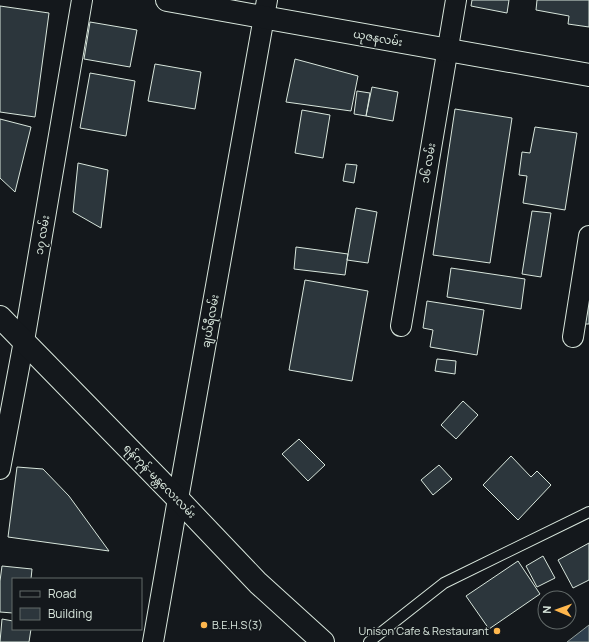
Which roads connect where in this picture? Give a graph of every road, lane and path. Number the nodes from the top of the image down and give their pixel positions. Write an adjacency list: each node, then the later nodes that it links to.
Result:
1 (82, 0): 11 (street, ၁၇ လမ်း)
2 (167, 0): 4 (main road, ယုဇနလမ်း)
3 (456, 0): 5 (street, ၁၆ လမ်း)
4 (266, 8): 5 (main road, ယုဇနလမ်း); 14 (street, ချယ်ရီလမ်း)
5 (448, 50): 6 (main road, ယုဇနလမ်း); 9 (street, ၁၆ လမ်း)
6 (589, 75)
7 (589, 236): 10 (street)
8 (0, 317): 11 (main road, ရန်ကုန်-မန္တလေးလမ်း)
9 (400, 326)
10 (573, 337)
11 (24, 341): 12 (street, ၁၇ လမ်း); 14 (main road, ရန်ကုန်-မန္တလေးလမ်း)
12 (2, 445): 13 (street, ၁၇ လမ်း)
13 (0, 469)
14 (178, 498): 16 (street, ချယ်ရီလမ်း); 17 (main road, ရန်ကုန်-မန္တလေးလမ်း)
15 (589, 512): 18 (lane)
16 (154, 642)
17 (323, 642)
18 (369, 642)

